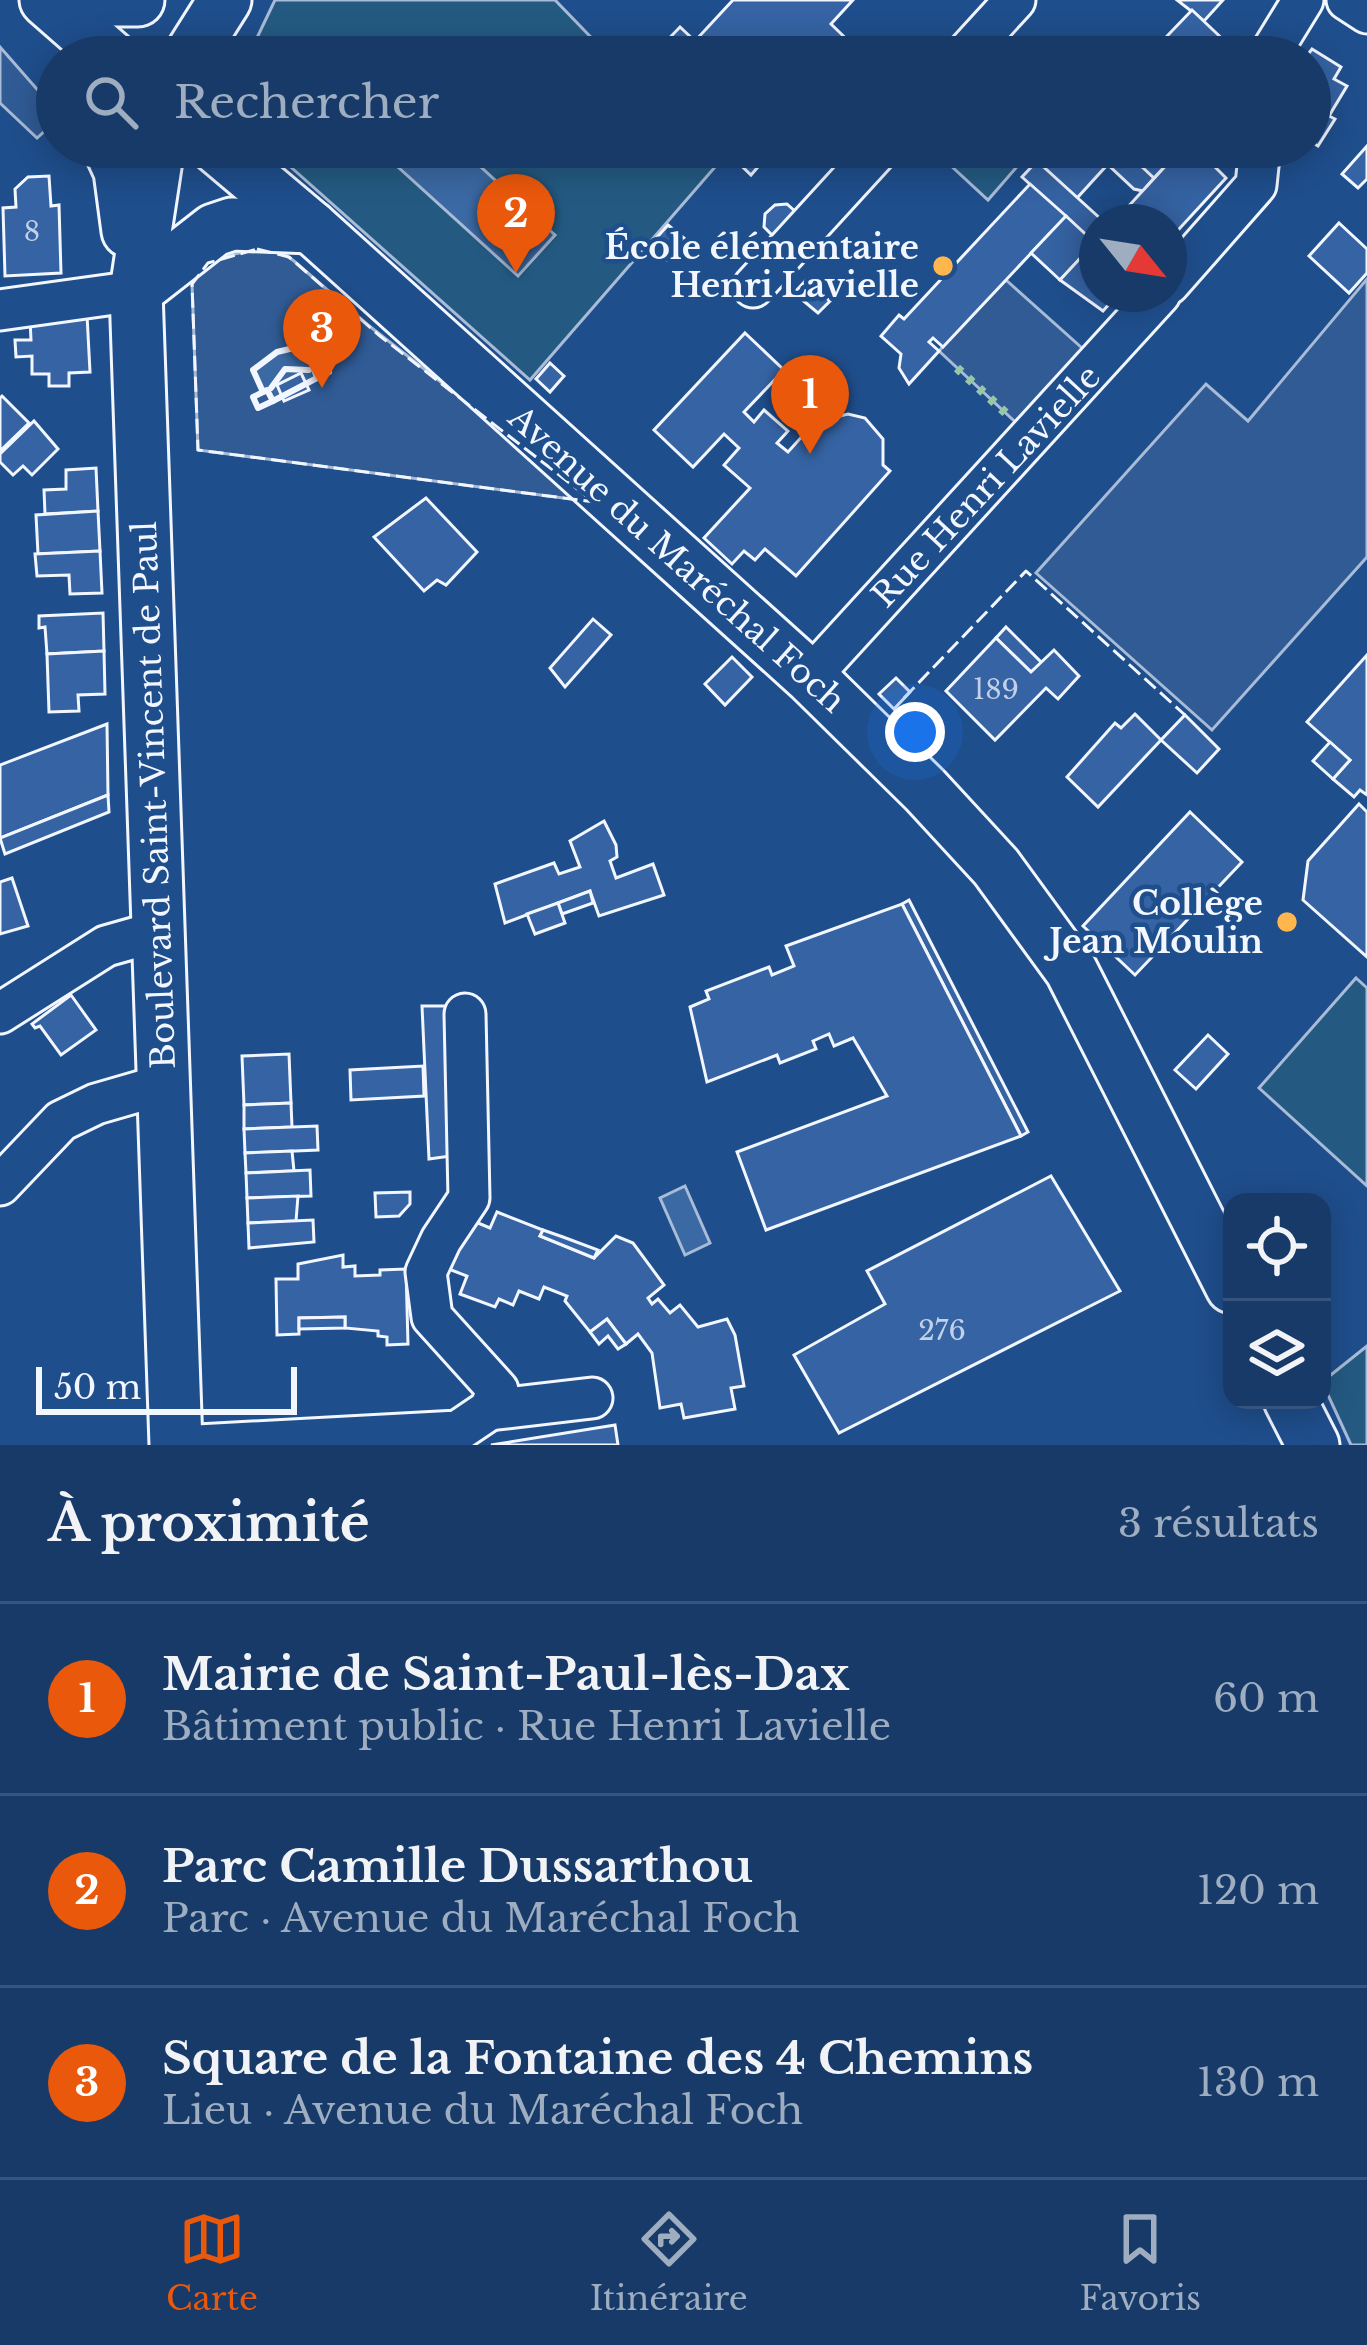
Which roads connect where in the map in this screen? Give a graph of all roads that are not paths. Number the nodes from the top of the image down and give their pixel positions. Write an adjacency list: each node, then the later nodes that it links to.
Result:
1 (23, 0): 10 (main road)
2 (46, 0): 11 (main road)
3 (95, 0): 4 (main road)
4 (138, 0)
5 (225, 0): 12 (main road)
6 (1015, 0): 13 (street)
7 (1303, 0): 14 (street)
8 (1347, 0): 9 (street)
9 (1367, 13)
10 (43, 36)
11 (87, 36)
12 (202, 36)
13 (982, 36)
14 (1281, 36)
15 (119, 168): 23 (main road)
16 (155, 168): 23 (main road, Boulevard Saint-Vincent de Paul)
17 (241, 168): 20 (main road, Avenue du Maréchal Foch)
18 (862, 168): 22 (street)
19 (1258, 168): 21 (street)
20 (311, 227): 23 (main road); 26 (main road, Avenue du Maréchal Foch)
21 (1187, 263)
22 (753, 286)
23 (136, 291): 24 (street); 27 (main road, Boulevard Saint-Vincent de Paul)
24 (0, 310)
25 (1144, 312): 26 (street, Rue Henri Lavielle)
26 (810, 677): 32 (main road, Avenue du Maréchal Foch)
27 (159, 931): 28 (street); 30 (main road, Boulevard Saint-Vincent de Paul)
28 (0, 1013)
29 (465, 1014): 35 (street)
30 (164, 1084): 31 (street); 36 (main road, Boulevard Saint-Vincent de Paul)
31 (0, 1185)
32 (1223, 1269)
33 (592, 1398): 35 (street)
34 (1295, 1409): 38 (main road)
35 (489, 1410): 37 (street)
36 (176, 1445)
37 (198, 1445)
38 (1313, 1445)

